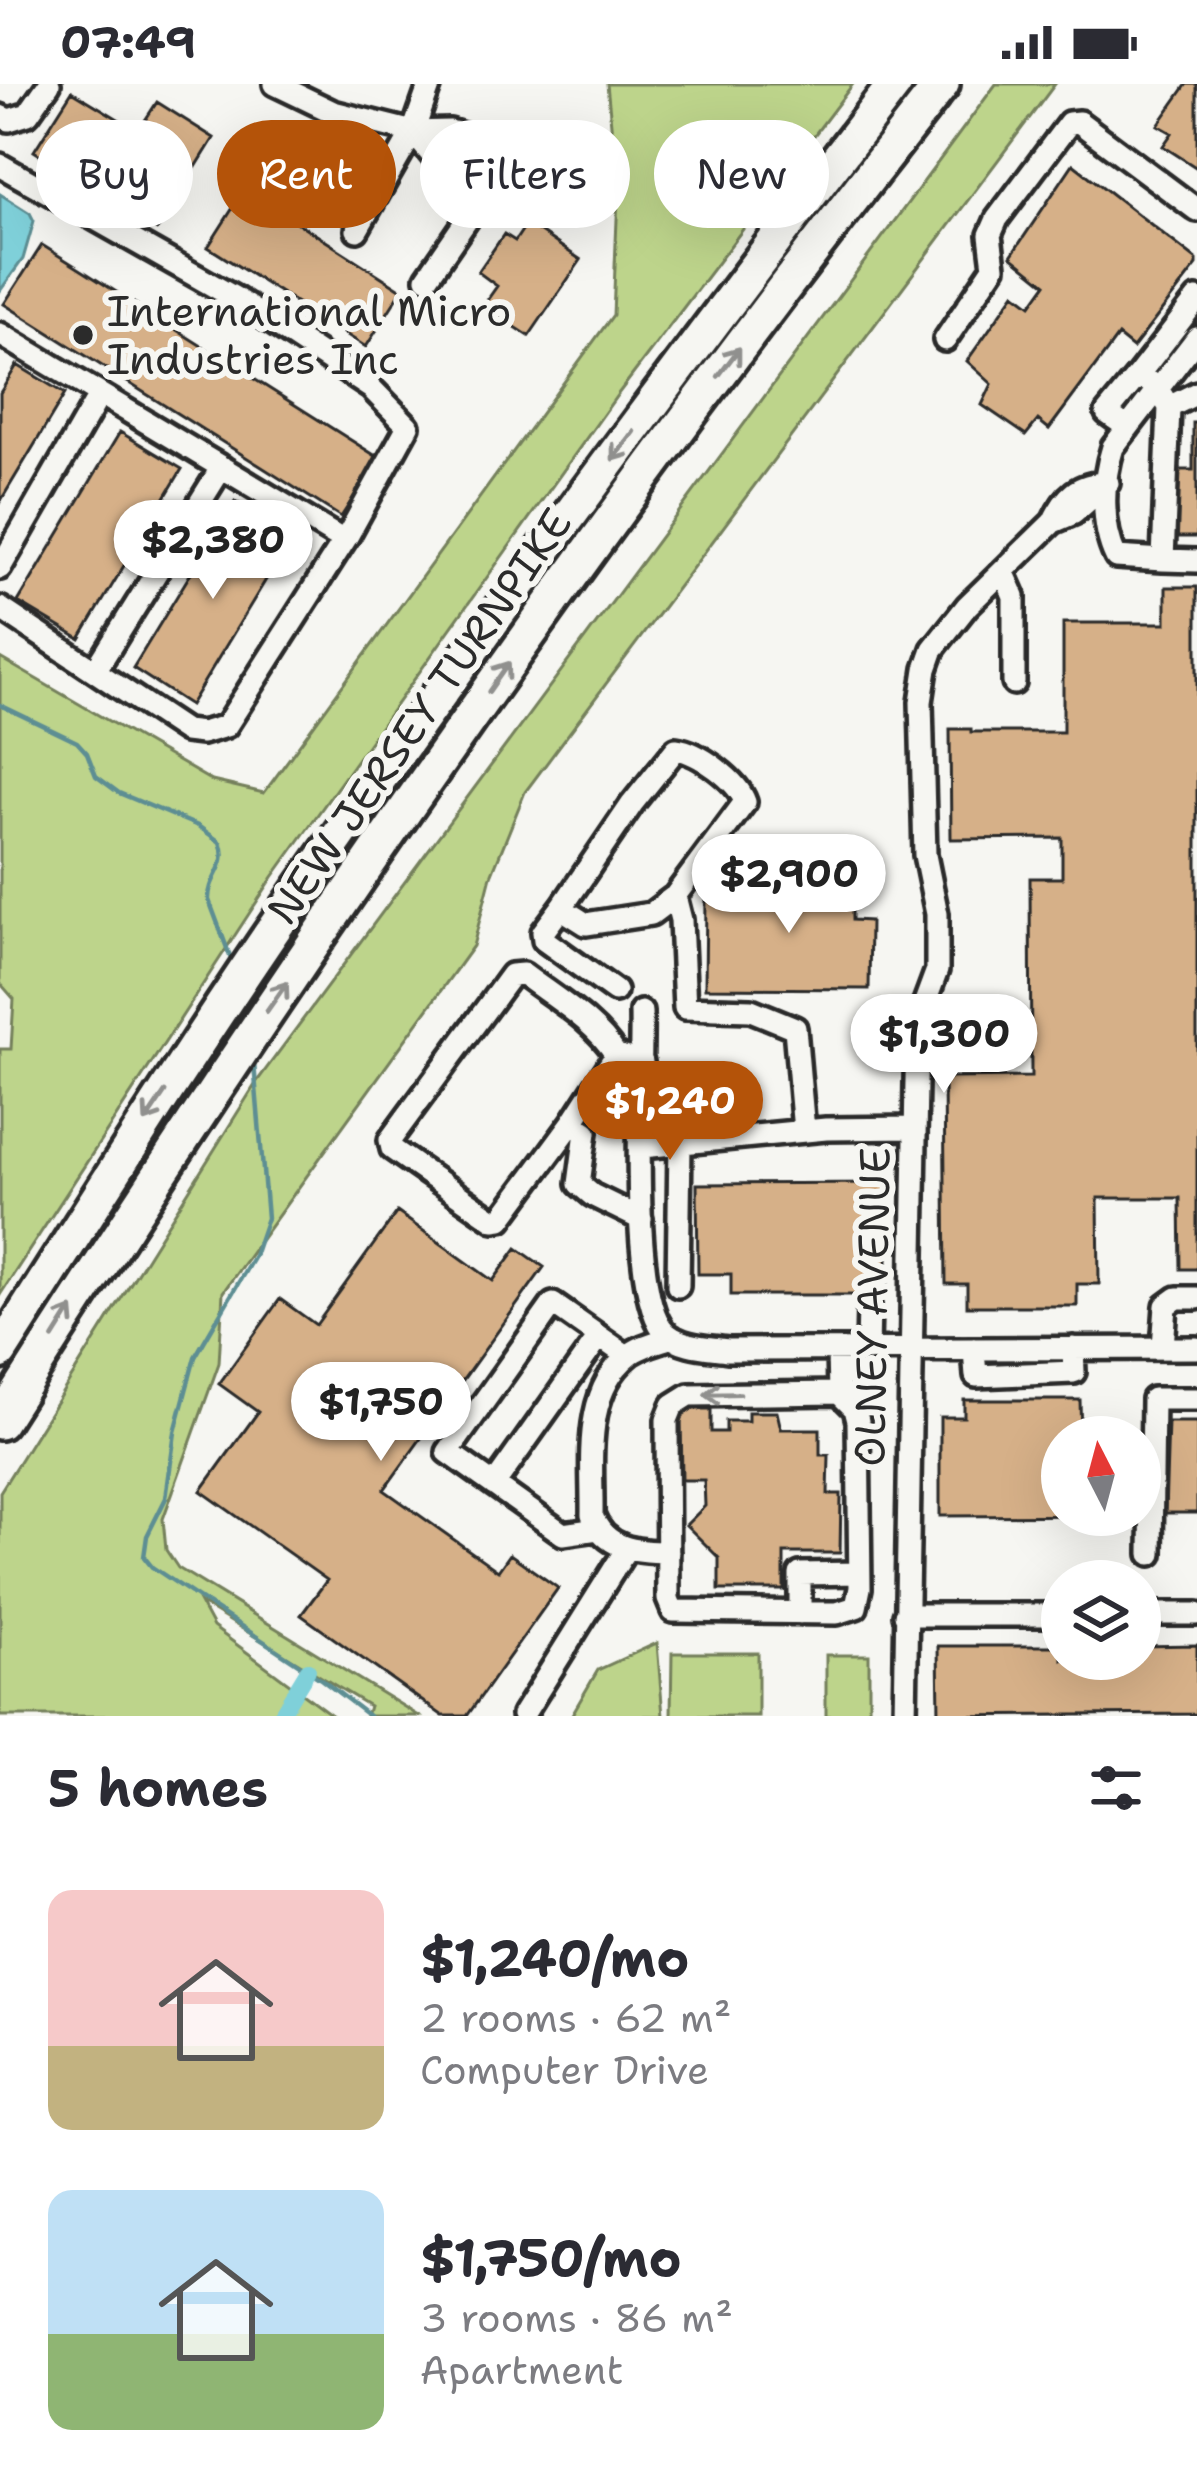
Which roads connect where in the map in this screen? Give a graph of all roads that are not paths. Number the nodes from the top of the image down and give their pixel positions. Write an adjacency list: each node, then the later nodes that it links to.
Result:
1 (49, 84): 6 (street)
2 (274, 84): 7 (street)
3 (430, 84): 7 (street)
4 (895, 84): 58 (highway, NEW JERSEY TURNPIKE, one-way to 58)
5 (942, 84): 62 (highway, NEW JERSEY TURNPIKE, one-way to 5)
6 (0, 116)
7 (412, 131): 8 (street); 9 (street); 13 (street)
8 (420, 131)
9 (420, 141)
10 (0, 165): 26 (street)
11 (1197, 210): 18 (street)
12 (461, 228): 14 (street)
13 (357, 230)
14 (427, 278)
15 (1197, 298): 19 (street)
16 (0, 334): 21 (street)
17 (1197, 338): 22 (street)
18 (945, 340)
19 (1139, 374): 22 (street); 23 (street)
20 (1197, 393): 22 (street)
21 (100, 394): 24 (street); 29 (street)
22 (1163, 398): 23 (street); 27 (street)
23 (1128, 428): 25 (street)
24 (222, 467): 26 (street); 32 (street)
25 (1108, 483): 27 (street); 30 (street, OLNEY AVENUE)
26 (344, 541): 32 (street)
27 (1163, 560): 28 (street)
28 (1197, 561)
29 (0, 568)
30 (1003, 571): 33 (street); 39 (street, OLNEY AVENUE)
31 (0, 608): 32 (street)
32 (95, 671)
33 (1014, 682)
34 (675, 896): 35 (street); 35 (street); 44 (street)
35 (564, 904): 36 (street)
36 (615, 991)
37 (641, 1012): 41 (street)
38 (997, 1043): 39 (street)
39 (916, 1045): 43 (street, OLNEY AVENUE)
40 (616, 1055): 41 (street); 42 (street); 42 (street)
41 (642, 1062): 46 (street)
42 (572, 1123): 47 (street)
43 (915, 1128): 44 (street); 55 (street, OLNEY AVENUE)
44 (804, 1131): 45 (street)
45 (680, 1143): 46 (street); 48 (street)
46 (642, 1147): 47 (street)
47 (641, 1219): 52 (street)
48 (678, 1286)
49 (1197, 1298): 53 (street)
50 (869, 1305): 57 (street)
51 (599, 1336): 59 (street); 63 (street); 63 (street)
52 (671, 1336): 56 (street); 59 (street)
53 (1163, 1347): 54 (street); 55 (street)
54 (1197, 1348)
55 (910, 1349): 57 (street); 73 (street, OLNEY AVENUE)
56 (838, 1350): 57 (street); 60 (street)
57 (868, 1350)
58 (0, 1352)
59 (627, 1356): 64 (street)
60 (839, 1393): 66 (street, one-way to 66); 68 (street)
61 (1197, 1400): 67 (street)
62 (0, 1422)
63 (494, 1485): 64 (street)
64 (598, 1529): 65 (street)
65 (626, 1550): 66 (street); 74 (street)
66 (668, 1552): 69 (street)
67 (1151, 1554)
68 (859, 1573): 69 (street); 69 (street)
69 (800, 1613)
70 (1161, 1614): 71 (street)
71 (1197, 1614)
72 (1041, 1615): 73 (street)
73 (905, 1616): 75 (street, OLNEY AVENUE)
74 (524, 1714)
75 (905, 1716)

